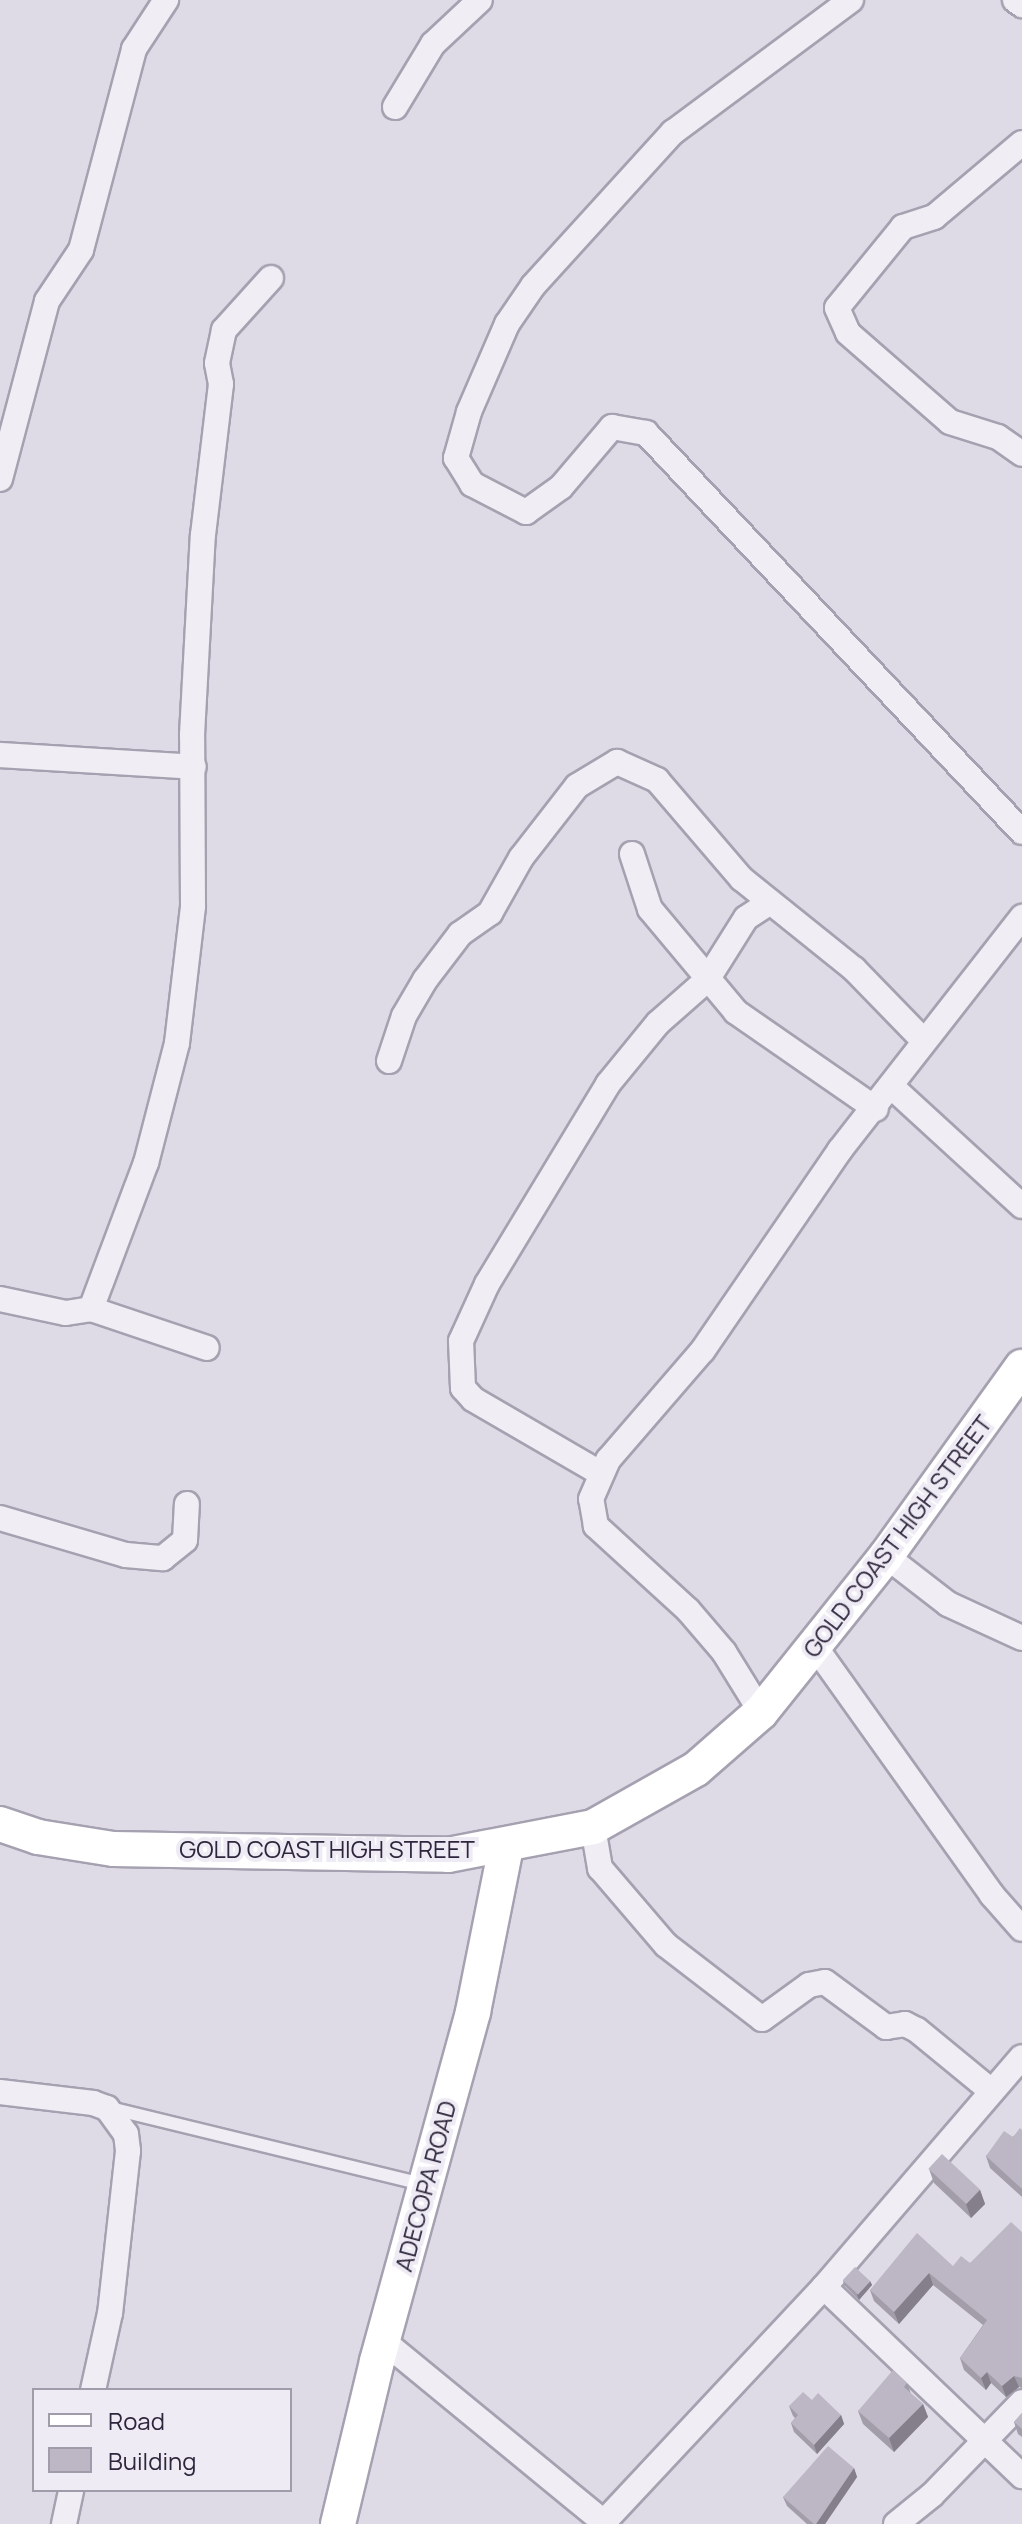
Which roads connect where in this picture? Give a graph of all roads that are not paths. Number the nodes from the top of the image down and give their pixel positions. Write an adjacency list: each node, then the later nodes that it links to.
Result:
1 (166, 0): 10 (street)
2 (480, 0): 6 (street)
3 (851, 0): 13 (street)
4 (1015, 0): 5 (street)
5 (1022, 5)
6 (395, 107)
7 (1022, 143): 9 (street)
8 (271, 278): 12 (street)
9 (1022, 454)
10 (0, 478)
11 (0, 755): 12 (street)
12 (194, 767): 24 (street)
13 (1022, 832)
14 (632, 854): 17 (street)
15 (769, 903): 17 (street); 18 (street); 19 (street)
16 (1022, 917): 18 (street)
17 (707, 980): 21 (street); 27 (street)
18 (924, 1041): 20 (street)
19 (389, 1061)
20 (892, 1087): 21 (street); 22 (street)
21 (876, 1109): 27 (street)
22 (1022, 1206)
23 (0, 1299): 24 (street)
24 (91, 1309): 25 (street)
25 (207, 1348)
26 (1022, 1367): 30 (street, GOLD COAST HIGH STREET)
27 (600, 1473): 33 (street)
28 (187, 1504): 29 (street)
29 (0, 1518)
30 (886, 1556): 31 (street); 32 (street, GOLD COAST HIGH STREET)
31 (1022, 1638)
32 (816, 1648): 33 (street, GOLD COAST HIGH STREET); 37 (street)
33 (761, 1712): 35 (street, GOLD COAST HIGH STREET)
34 (0, 1824): 36 (street, GOLD COAST HIGH STREET)
35 (593, 1827): 36 (street, GOLD COAST HIGH STREET); 39 (street)
36 (506, 1847): 42 (street, ADECOPA ROAD)
37 (1022, 1929)
38 (1022, 2057): 39 (street)
39 (990, 2090): 43 (street)
40 (0, 2092): 41 (street)
41 (107, 2108): 42 (lane); 45 (street)
42 (426, 2185): 44 (street, ADECOPA ROAD)
43 (824, 2287): 47 (street); 50 (street)
44 (382, 2340): 50 (street); 52 (street, ADECOPA ROAD)
45 (93, 2388)
46 (1022, 2402): 47 (street)
47 (984, 2442): 48 (street); 53 (street)
48 (1022, 2476)
49 (71, 2492): 51 (street)
50 (592, 2522)
51 (64, 2524)
52 (338, 2524)
53 (896, 2524)

